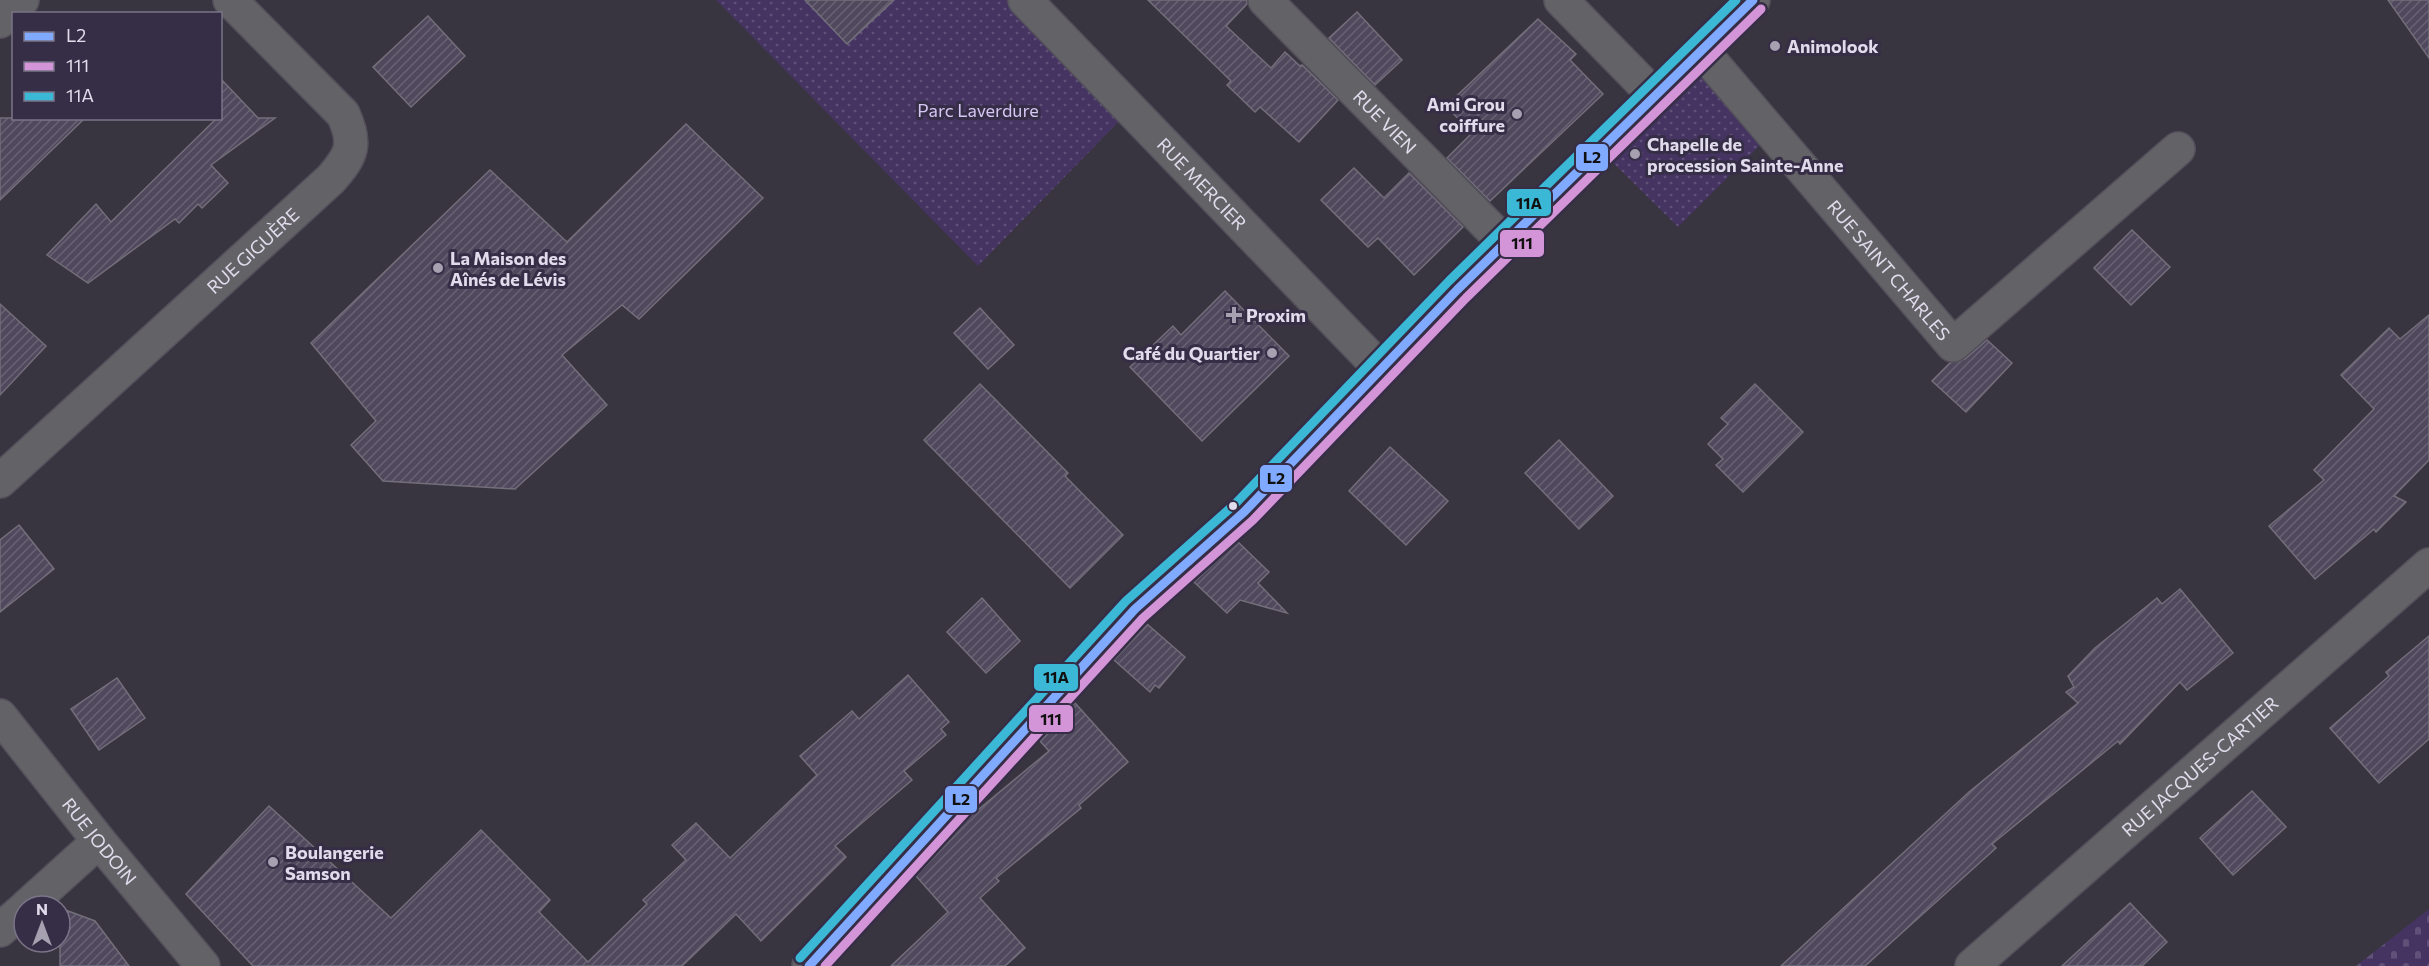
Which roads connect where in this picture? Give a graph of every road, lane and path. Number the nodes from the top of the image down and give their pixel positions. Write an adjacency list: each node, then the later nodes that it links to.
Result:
1 (22, 0): 7 (street)
2 (230, 0): 13 (street, RUE GIGUÈRE)
3 (1025, 0): 12 (street, RUE MERCIER)
4 (1265, 0): 11 (street, RUE VIEN)
5 (1561, 0): 9 (street)
6 (1753, 0): 8 (street)
7 (0, 21)
8 (1702, 51): 9 (street); 10 (street, RUE SAINT CHARLES)
9 (1655, 96): 11 (street)
10 (2178, 149)
11 (1505, 243): 12 (street)
12 (1380, 368): 21 (street)
13 (0, 481)
14 (2429, 566): 22 (street, RUE JACQUES-CARTIER)
15 (0, 716): 16 (street, RUE JODOIN)
16 (99, 841): 17 (street); 20 (street, RUE JODOIN)
17 (40, 894)
18 (12, 919): 19 (street)
19 (0, 930)
20 (203, 966)
21 (809, 966)
22 (1972, 966)

